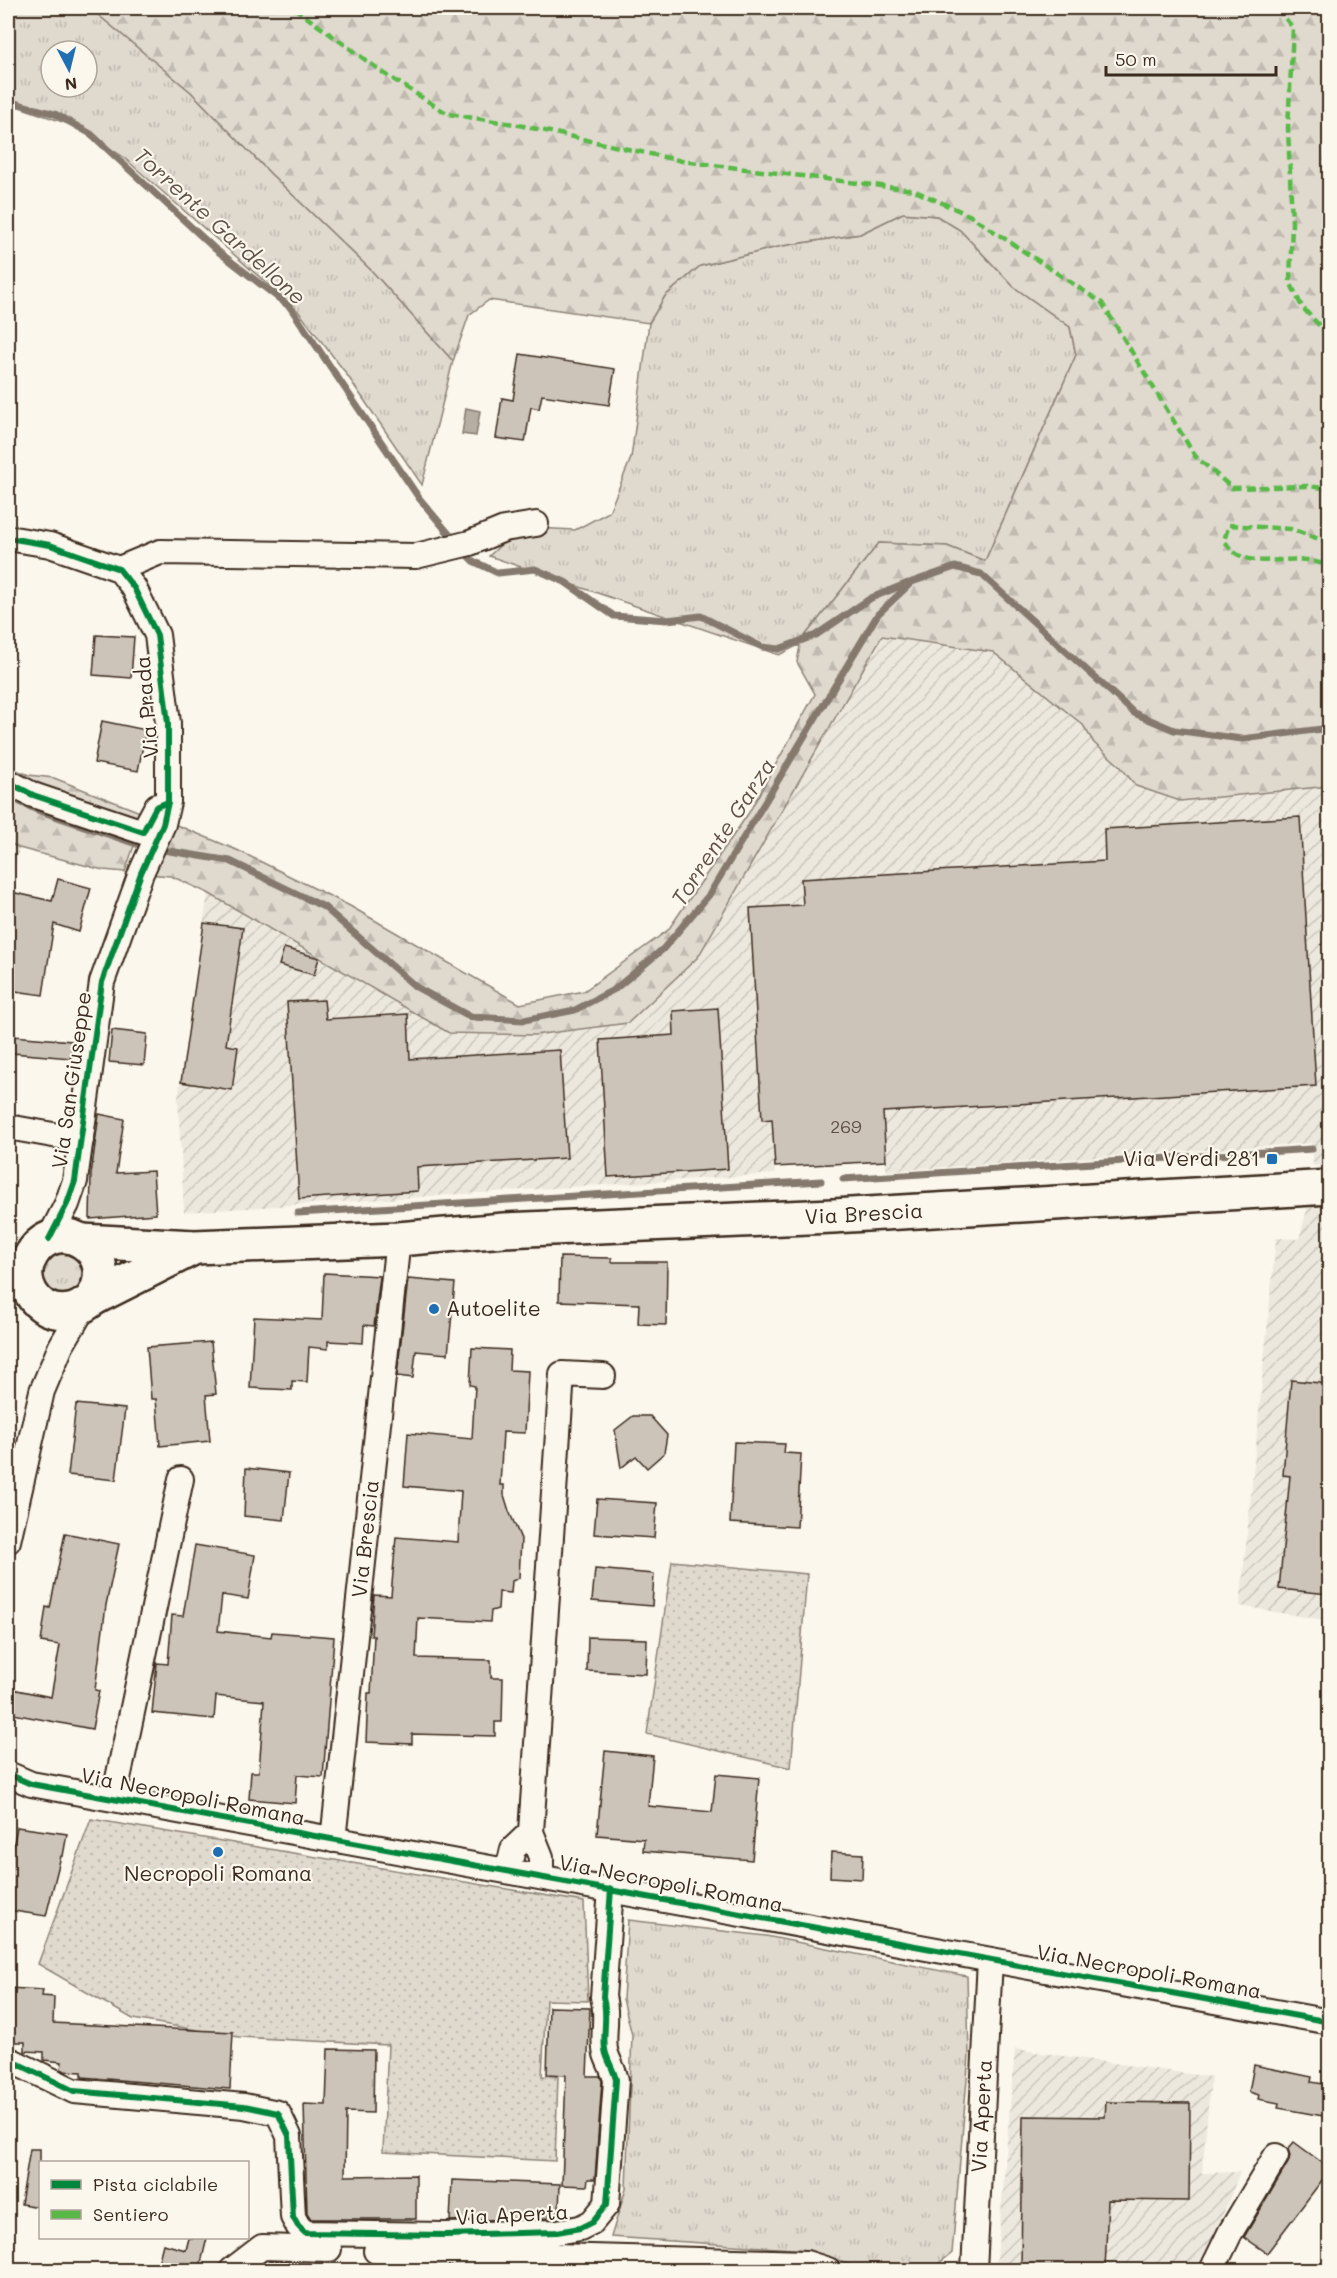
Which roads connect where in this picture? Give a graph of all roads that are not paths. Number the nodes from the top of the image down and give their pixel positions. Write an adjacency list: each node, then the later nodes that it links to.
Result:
1 (536, 524): 3 (street)
2 (8, 538): 3 (street)
3 (119, 569): 5 (street, Via Prada)
4 (8, 782): 5 (street)
5 (165, 813): 7 (street, Via San Giuseppe)
6 (8, 1128): 7 (street)
7 (81, 1140): 10 (street, Via San Giuseppe)
8 (1329, 1187): 9 (main road, Via Brescia)
9 (398, 1239): 11 (main road, Via Brescia); 23 (street, Via Brescia)
10 (50, 1243): 11 (main road, Via Brescia); 12 (main road); 13 (main road)
11 (194, 1247): 13 (main road, Via Brescia)
12 (26, 1298): 13 (main road, Via Brescia); 14 (street)
13 (89, 1302): 14 (street)
14 (61, 1346): 17 (street)
15 (603, 1376): 22 (street, Via Necropoli Romana)
16 (181, 1479): 21 (street, Via Necropoli Romana)
17 (8, 1541)
18 (8, 1774): 19 (street, Via Necropoli Romana)
19 (31, 1784): 20 (street, Via Necropoli Romana); 21 (street, Via Necropoli Romana)
20 (8, 1792)
21 (114, 1798): 23 (street, Via Necropoli Romana)
22 (531, 1832): 24 (street); 25 (street, Via Necropoli Romana)
23 (333, 1840): 24 (street, Via Necropoli Romana)
24 (508, 1870): 25 (street, Via Necropoli Romana)
25 (541, 1876): 26 (street, Via Necropoli Romana)
26 (611, 1889): 27 (street, Via Necropoli Romana); 29 (street, Via Aperta)
27 (990, 1960): 28 (street, Via Necropoli Romana); 33 (street, Via Aperta)
28 (1329, 2022)
29 (8, 2059)
30 (1276, 2156): 34 (street)
31 (232, 2271): 32 (street, Via Aperta)
32 (828, 2271)
33 (974, 2271)
34 (1212, 2271)

